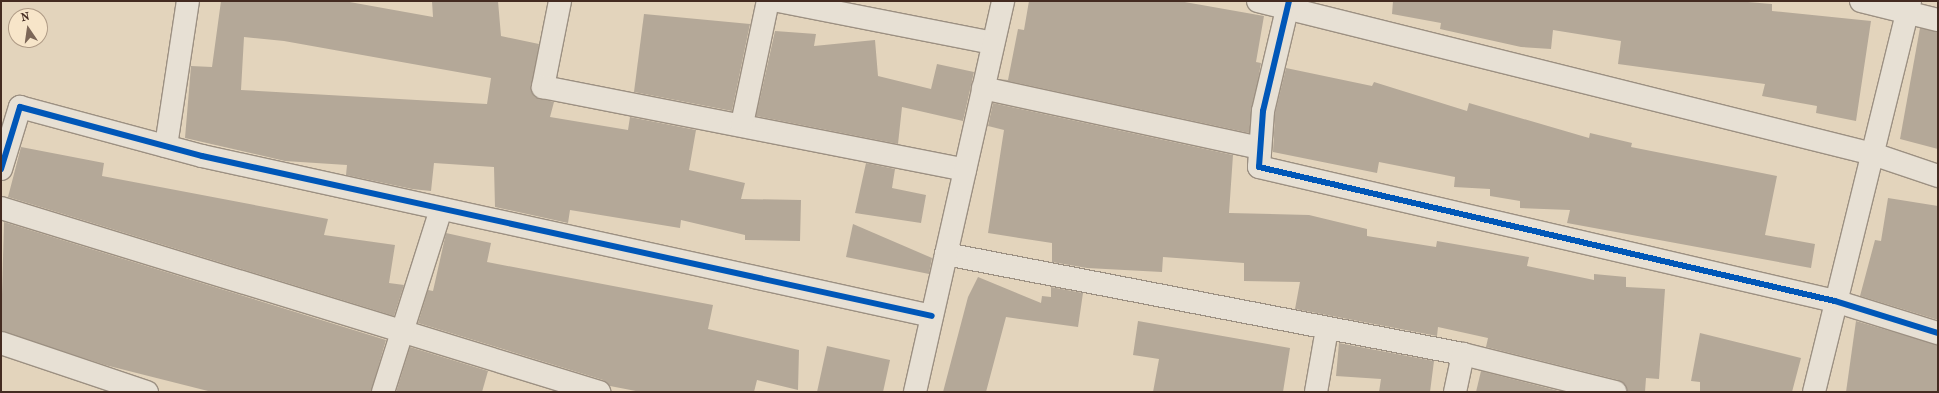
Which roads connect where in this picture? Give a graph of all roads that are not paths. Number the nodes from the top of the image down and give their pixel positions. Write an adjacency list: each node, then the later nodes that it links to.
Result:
1 (188, 1): 14 (street)
2 (560, 1): 13 (street)
3 (768, 1): 13 (street)
4 (779, 1): 11 (street)
5 (1002, 1): 11 (street)
6 (1258, 1): 8 (street)
7 (1860, 1): 9 (street)
8 (1288, 4): 15 (street); 16 (street)
9 (1908, 7): 10 (street); 16 (street)
10 (1938, 20)
11 (993, 43): 12 (street)
12 (983, 88): 15 (street); 18 (street)
13 (742, 124): 18 (street)
14 (166, 146): 17 (street); 21 (street)
15 (1260, 148): 23 (street)
16 (1873, 154): 19 (street); 23 (street)
17 (1, 169)
18 (965, 170): 22 (street)
19 (1938, 176)
20 (1, 208): 26 (street)
21 (441, 209): 24 (street); 26 (street)
22 (946, 254): 24 (street); 25 (street)
23 (1835, 301): 27 (street); 37 (street)
24 (932, 316): 33 (street)
25 (1327, 329): 29 (street); 34 (street)
26 (403, 330): 31 (street); 32 (street)
27 (1938, 333)
28 (1, 343): 30 (street)
29 (1463, 354): 35 (street); 36 (street)
30 (147, 392)
31 (383, 392)
32 (599, 392)
33 (915, 392)
34 (1316, 392)
35 (1455, 392)
36 (1615, 392)
37 (1814, 392)

